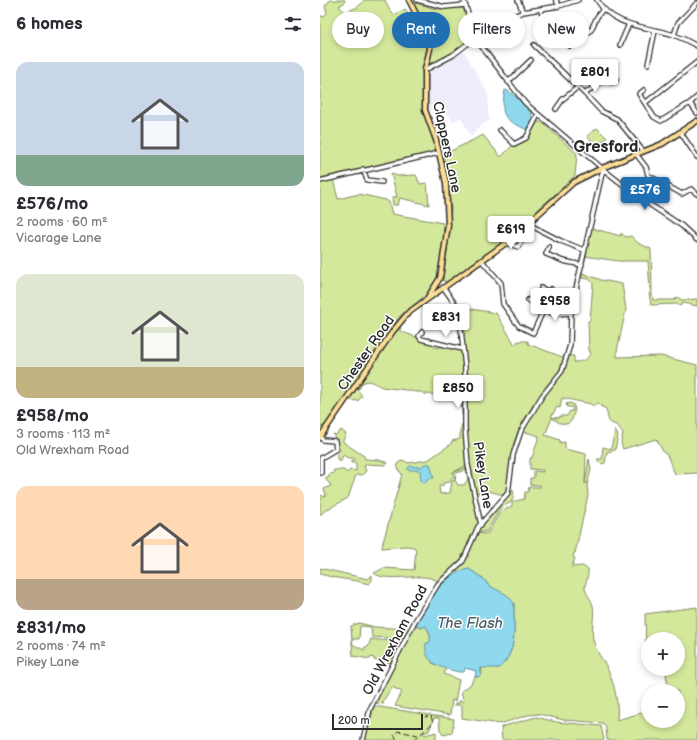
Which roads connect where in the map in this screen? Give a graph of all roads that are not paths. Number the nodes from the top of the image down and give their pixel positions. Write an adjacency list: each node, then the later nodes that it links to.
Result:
1 (417, 0): 7 (street); 9 (street)
2 (464, 0): 9 (street)
3 (518, 0): 14 (street)
4 (556, 0): 10 (street)
5 (578, 0): 10 (street)
6 (597, 0): 11 (street)
7 (410, 2): 27 (main road, Clappers Lane)
8 (697, 3): 18 (street)
9 (464, 5): 13 (street)
10 (559, 6): 12 (street)
11 (603, 9): 15 (street); 16 (street)
12 (541, 10): 14 (street)
13 (466, 12)
14 (523, 12)
15 (628, 24): 17 (street); 19 (street)
16 (589, 31)
17 (655, 31): 18 (street); 26 (street)
18 (674, 35): 20 (street)
19 (620, 45)
20 (697, 46)
21 (462, 48): 27 (street)
22 (482, 48): 29 (street)
23 (537, 48): 30 (street)
24 (532, 60): 29 (street)
25 (697, 62): 34 (street)
26 (648, 64)
27 (425, 70): 43 (main road, Clappers Lane)
28 (603, 79): 28 (street); 32 (street)
29 (508, 82): 38 (street)
30 (578, 87): 32 (street); 36 (street)
31 (644, 90): 34 (street)
32 (585, 94): 42 (street)
33 (697, 97): 35 (street)
34 (646, 103): 35 (street)
35 (690, 103): 37 (street)
36 (556, 109)
37 (697, 113)
38 (538, 115): 40 (street); 46 (street)
39 (697, 121): 41 (main road, Chester Road)
40 (500, 130)
41 (681, 133): 42 (main road, Chester Road); 45 (street)
42 (643, 151): 44 (main road, Chester Road)
43 (438, 153): 47 (street); 61 (main road, Clappers Lane)
44 (636, 154): 46 (main road, Chester Road); 50 (street)
45 (697, 157)
46 (602, 169): 51 (main road, Chester Road); 54 (street); 58 (street, Old Wrexham Road)
47 (363, 170): 48 (street); 49 (street)
48 (320, 181)
49 (382, 182)
50 (697, 194)
51 (528, 224): 56 (main road, Chester Road); 58 (street)
52 (527, 232): 56 (street)
53 (697, 232): 54 (street)
54 (692, 235): 55 (street)
55 (697, 240)
56 (506, 243): 59 (main road, Chester Road)
57 (549, 247): 60 (street)
58 (584, 250): 60 (street, Old Wrexham Road)
59 (482, 261): 62 (main road, Chester Road); 66 (street)
60 (582, 265): 67 (street, Old Wrexham Road)
61 (440, 278): 62 (main road); 64 (main road, Clappers Lane)
62 (444, 288): 64 (main road, Chester Road); 69 (street, Pikey Lane)
63 (541, 288): 66 (street)
64 (427, 299): 70 (main road, Chester Road)
65 (528, 300): 66 (street)
66 (543, 310): 67 (street)
67 (571, 313): 72 (street, Old Wrexham Road)
68 (422, 332): 69 (street)
69 (462, 349): 72 (street, Pikey Lane)
70 (320, 437): 71 (street)
71 (321, 473)
72 (481, 525): 73 (street, Old Wrexham Road)
73 (363, 740)

